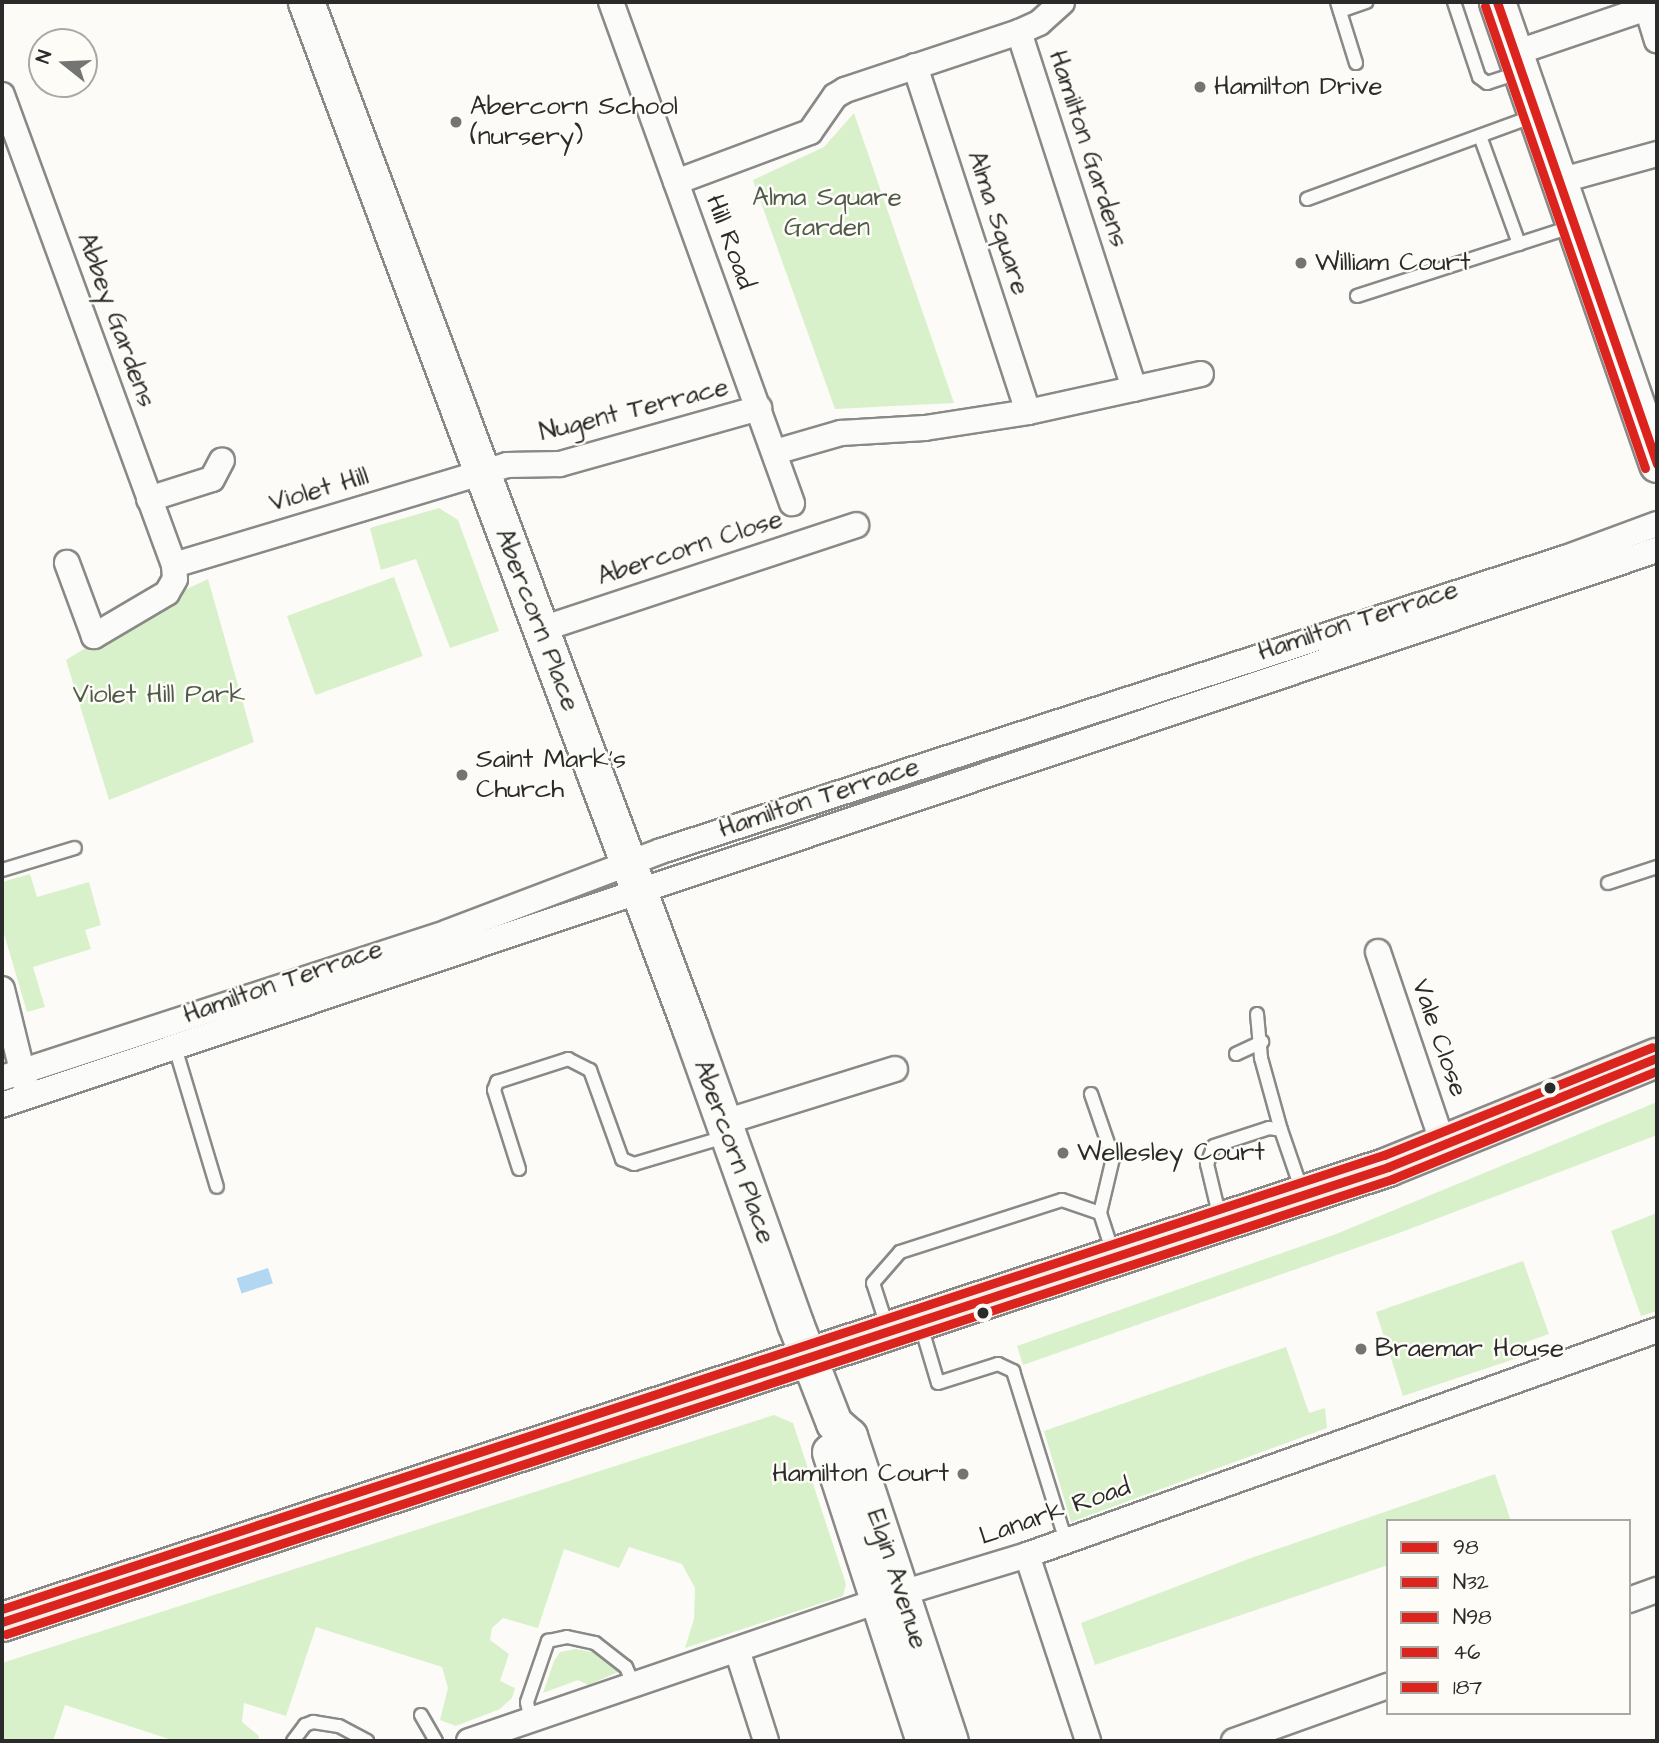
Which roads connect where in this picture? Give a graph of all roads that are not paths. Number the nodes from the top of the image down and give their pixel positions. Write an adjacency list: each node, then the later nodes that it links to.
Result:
1 (306, 2): 31 (street, Abercorn Place)
2 (611, 2): 19 (street, Hill Road)
3 (1062, 2): 9 (street)
4 (1366, 2): 8 (lane)
5 (1454, 2): 11 (lane)
6 (1497, 2): 11 (street)
7 (1646, 5): 10 (street); 11 (street)
8 (1338, 6): 12 (lane)
9 (1019, 32): 13 (street, Hamilton Gardens); 25 (street, Hamilton Gardens)
10 (1657, 40)
11 (1518, 62): 15 (street)
12 (1356, 63)
13 (915, 66): 19 (street); 27 (street, Alma Square)
14 (2, 95): 32 (street, Abbey Gardens)
15 (1536, 116): 16 (lane); 18 (street)
16 (1480, 136): 20 (lane); 22 (lane)
17 (1657, 155): 18 (street)
18 (1559, 181): 21 (street)
19 (676, 182): 26 (street, Hill Road)
20 (1307, 199)
21 (1574, 226): 22 (lane); 30 (street)
22 (1519, 244): 23 (lane)
23 (1357, 296)
24 (1201, 374): 25 (street)
25 (1134, 389): 27 (street)
26 (759, 408): 28 (street, Hill Road); 31 (street, Nugent Terrace)
27 (1028, 412): 28 (street)
28 (775, 452): 33 (street, Hill Road)
29 (222, 460): 32 (street)
30 (1657, 464)
31 (482, 474): 38 (street, Violet Hill); 41 (street, Abercorn Place)
32 (149, 499): 38 (street, Abbey Gardens)
33 (792, 503)
34 (1657, 524): 39 (street, Hamilton Terrace)
35 (856, 525): 41 (street, Abercorn Close)
36 (1657, 550): 40 (street, Hamilton Terrace)
37 (67, 563): 38 (street)
38 (174, 565)
39 (1499, 578): 40 (lane); 45 (street, Hamilton Terrace)
40 (1505, 604): 45 (street, Hamilton Terrace)
41 (542, 629): 45 (street, Abercorn Place)
42 (75, 848): 44 (lane)
43 (1657, 867): 46 (lane)
44 (2, 870)
45 (632, 876): 50 (street, Hamilton Terrace); 52 (street, Hamilton Terrace); 59 (street, Abercorn Place)
46 (1608, 883)
47 (1378, 952): 61 (street, Vale Close)
48 (2, 989): 56 (street)
49 (1257, 1014): 51 (lane)
50 (169, 1025): 52 (lane); 56 (street, Hamilton Terrace)
51 (1262, 1042): 53 (lane); 60 (lane)
52 (176, 1049): 56 (street, Hamilton Terrace); 63 (lane)
53 (1236, 1055)
54 (1657, 1058): 61 (main road)
55 (895, 1069): 59 (street)
56 (17, 1082): 58 (street, Hamilton Terrace)
57 (1091, 1094): 65 (lane)
58 (2, 1105)
59 (727, 1128): 62 (lane); 70 (street, Abercorn Place)
60 (1281, 1130): 64 (lane); 66 (lane)
61 (1443, 1144): 64 (main road)
62 (519, 1169)
63 (218, 1187)
64 (1302, 1191): 66 (main road)
65 (1100, 1213): 67 (lane); 68 (lane)
66 (1220, 1219): 67 (main road)
67 (1113, 1254): 68 (main road)
68 (903, 1324): 70 (main road); 71 (lane)
69 (1657, 1330): 71 (street, Lanark Road)
70 (809, 1358): 74 (street, Elgin Avenue); 76 (main road)
71 (1066, 1541): 72 (street, Lanark Road)
72 (1027, 1555): 74 (street, Lanark Road); 89 (street)
73 (1657, 1590): 75 (street)
74 (889, 1598): 77 (street, Lanark Road); 87 (street, Elgin Avenue); 88 (street, Elgin Avenue)
75 (1631, 1599)
76 (2, 1622)
77 (738, 1653): 78 (street, Lanark Road); 86 (street)
78 (634, 1686): 81 (street, Lanark Road); 81 (lane)
79 (1386, 1687): 90 (street)
80 (421, 1715): 84 (lane)
81 (531, 1720): 85 (street, Lanark Road)
82 (293, 1741): 83 (lane)
83 (367, 1741)
84 (436, 1741)
85 (469, 1741)
86 (766, 1741)
87 (924, 1741)
88 (950, 1741)
89 (1088, 1741)
90 (1234, 1741)

